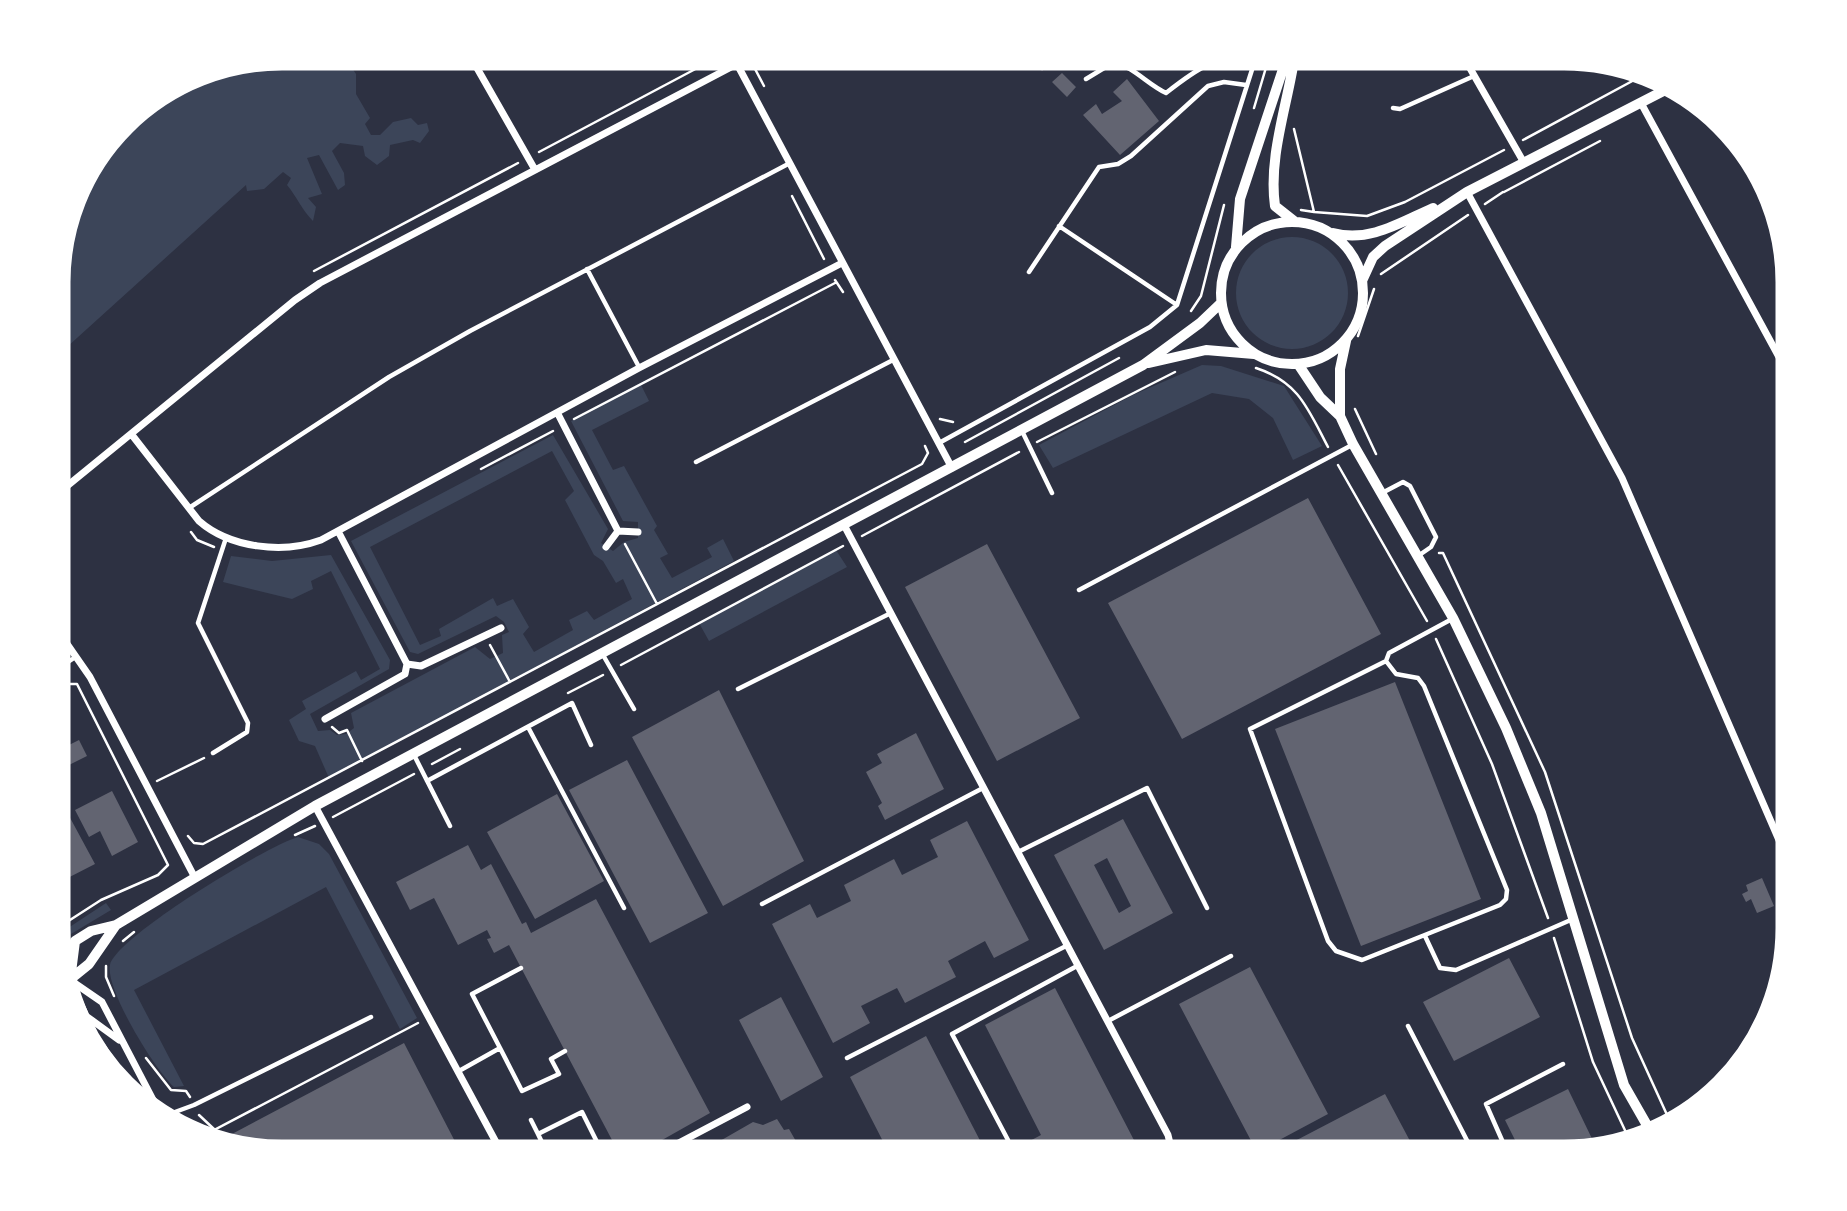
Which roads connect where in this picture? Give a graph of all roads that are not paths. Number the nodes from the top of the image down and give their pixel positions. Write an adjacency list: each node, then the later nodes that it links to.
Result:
1 (1107, 66): 12 (lane)
2 (1129, 66): 3 (lane)
3 (1199, 66)
4 (1253, 66): 13 (lane)
5 (1284, 66): 24 (street)
6 (1293, 66): 21 (street)
7 (1469, 66): 11 (street)
8 (476, 67): 19 (street)
9 (732, 67): 19 (street)
10 (738, 67): 18 (street)
11 (1474, 76): 16 (lane); 17 (street)
12 (1086, 79)
13 (1246, 85): 22 (lane); 30 (lane)
14 (1664, 91): 15 (street)
15 (1641, 103): 17 (street); 33 (street)
16 (1393, 108)
17 (1523, 161): 20 (street)
18 (790, 163): 25 (street); 26 (lane)
19 (534, 168): 41 (street)
20 (1467, 192): 23 (street); 28 (street); 78 (street)
21 (1294, 221): 23 (street); 24 (street)
22 (1059, 226): 27 (lane); 30 (lane)
23 (1329, 232): 28 (street)
24 (1236, 247): 29 (street)
25 (842, 263): 34 (street); 37 (street)
26 (587, 269): 37 (lane); 49 (lane)
27 (1029, 272)
28 (1363, 281): 31 (street)
29 (1221, 303): 32 (street); 36 (street)
30 (1177, 305): 42 (lane)
31 (1351, 342): 35 (street); 39 (street)
32 (1254, 354): 35 (street); 36 (street)
33 (1780, 359)
34 (893, 360): 42 (street); 44 (lane)
35 (1298, 364): 39 (street)
36 (1143, 365): 40 (street)
37 (639, 368): 38 (street)
38 (558, 414): 51 (street); 52 (street)
39 (1340, 416): 43 (street)
40 (1022, 430): 45 (street); 47 (lane)
41 (132, 435): 46 (street); 49 (street)
42 (939, 443): 45 (street)
43 (1353, 444): 48 (street); 57 (lane)
44 (696, 461)
45 (952, 468): 50 (street)
46 (66, 487)
47 (1052, 493)
48 (1381, 494): 56 (street); 56 (lane)
49 (189, 508): 54 (street)
50 (844, 525): 58 (street); 62 (street)
51 (338, 531): 54 (street); 66 (street)
52 (618, 531): 53 (street); 55 (street)
53 (638, 532)
54 (226, 538): 72 (lane)
55 (606, 547)
56 (1417, 556): 59 (street)
57 (1080, 590)
58 (891, 613): 67 (lane); 75 (street)
59 (1453, 618): 64 (lane); 84 (street)
60 (501, 628): 66 (street)
61 (66, 645): 63 (street)
62 (603, 654): 68 (lane); 73 (street)
63 (74, 658): 65 (lane); 80 (street)
64 (1386, 661): 86 (lane); 86 (lane)
65 (66, 663)
66 (407, 664): 69 (street)
67 (738, 689)
68 (634, 709)
69 (325, 719)
70 (528, 727): 71 (lane); 74 (lane); 82 (lane)
71 (591, 745)
72 (213, 753)
73 (414, 754): 74 (lane); 76 (street)
74 (427, 781): 77 (lane)
75 (984, 787): 79 (street); 81 (lane)
76 (315, 806): 80 (street); 103 (street)
77 (450, 826)
78 (1780, 842)
79 (1017, 852): 83 (lane); 87 (street)
80 (194, 876): 85 (street)
81 (762, 904)
82 (624, 908)
83 (1207, 908)
84 (1574, 919): 86 (lane); 108 (street)
85 (116, 925): 89 (street); 92 (street)
86 (1425, 936)
87 (1066, 946): 90 (street); 101 (lane)
88 (1231, 956): 96 (lane)
89 (70, 965)
90 (1077, 966): 96 (street); 110 (lane)
91 (521, 968): 99 (lane)
92 (72, 976)
93 (75, 986): 98 (street)
94 (83, 1010): 98 (street)
95 (371, 1017): 106 (lane)
96 (1107, 1022): 115 (street)
97 (1408, 1026): 116 (lane)
98 (122, 1043): 104 (street)
99 (500, 1048): 100 (lane); 103 (lane)
100 (565, 1051)
101 (847, 1058)
102 (1563, 1064): 117 (lane)
103 (459, 1071): 111 (street)
104 (150, 1099)
105 (747, 1107): 114 (street)
106 (170, 1113)
107 (531, 1120): 109 (lane)
108 (1648, 1128)
109 (538, 1134): 112 (lane); 113 (lane)
110 (1008, 1140)
111 (497, 1144)
112 (544, 1144)
113 (598, 1144)
114 (677, 1144)
115 (1170, 1144)
116 (1469, 1144)
117 (1504, 1144)

